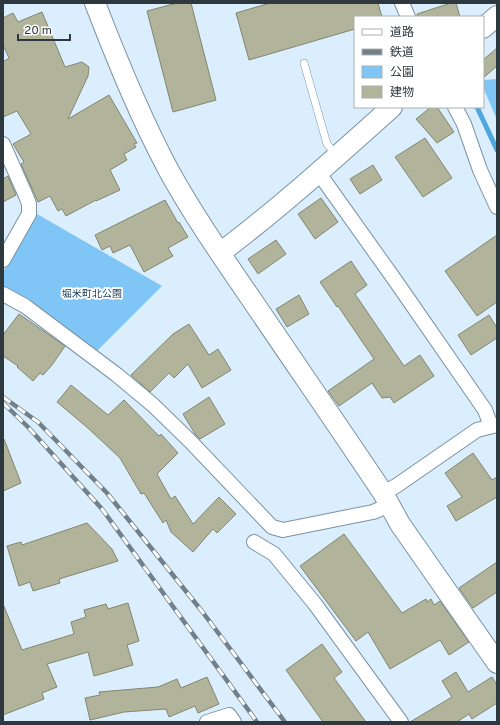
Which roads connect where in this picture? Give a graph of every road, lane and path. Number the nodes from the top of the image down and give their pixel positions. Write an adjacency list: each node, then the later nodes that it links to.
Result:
1 (96, 3): 13 (street)
2 (402, 3): 3 (street)
3 (408, 16)
4 (497, 16): 5 (street)
5 (484, 27)
6 (304, 63): 10 (lane)
7 (391, 108): 10 (street)
8 (456, 108): 12 (street)
9 (3, 144): 14 (street)
10 (337, 156): 11 (street)
11 (318, 172): 13 (street); 16 (street)
12 (497, 207)
13 (220, 254): 17 (street)
14 (3, 260)
15 (3, 294): 17 (street)
16 (494, 425): 17 (street)
17 (386, 499): 19 (street)
18 (254, 542): 22 (street)
19 (497, 663)
20 (207, 722): 21 (street)
21 (234, 722)
22 (402, 722)

